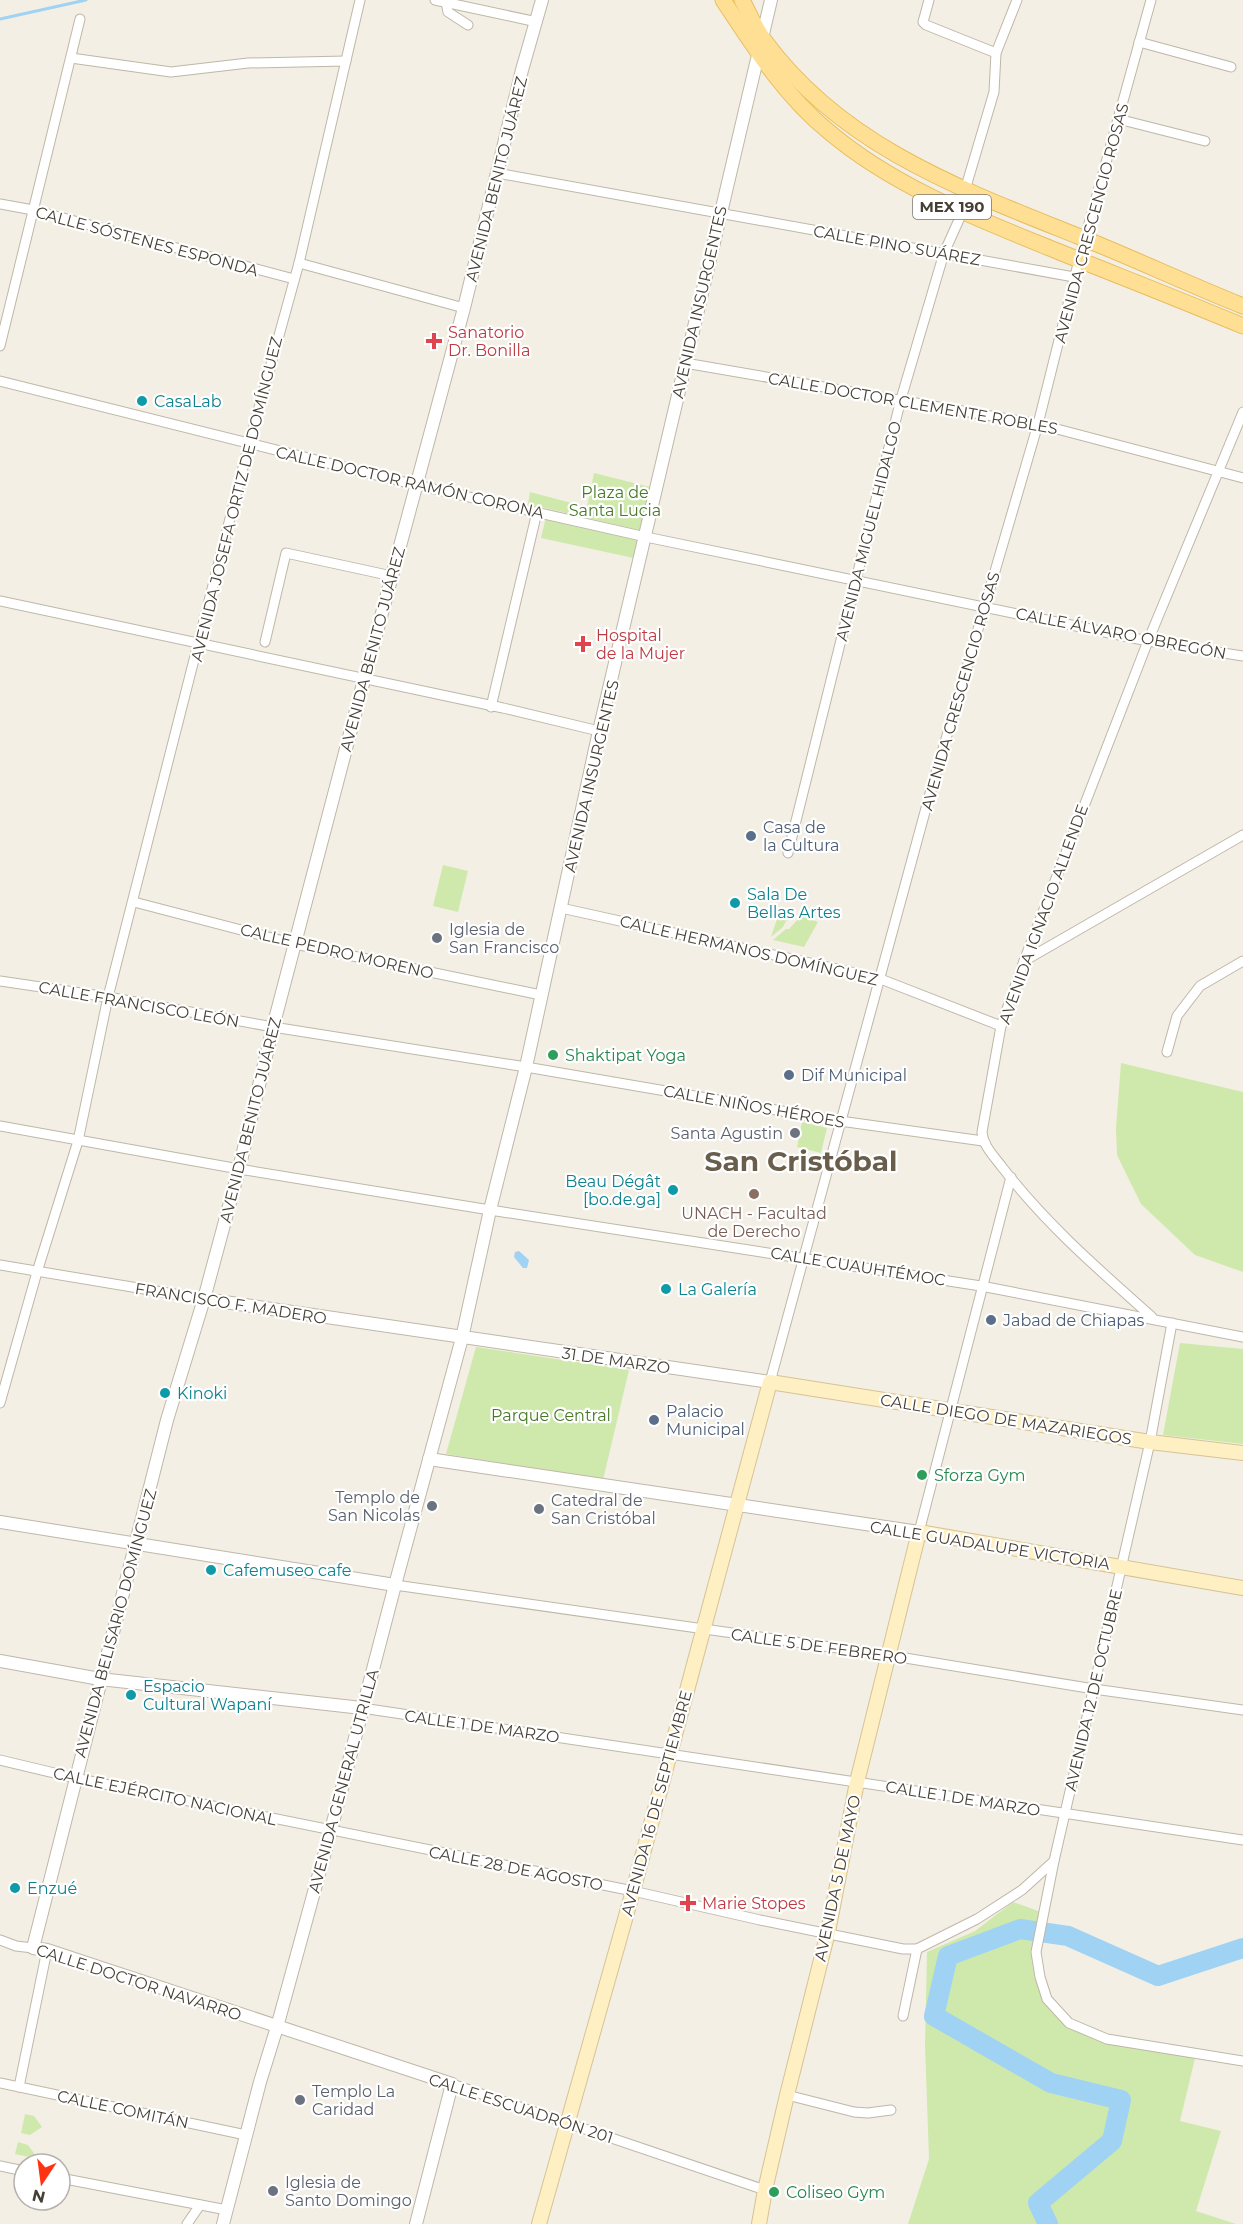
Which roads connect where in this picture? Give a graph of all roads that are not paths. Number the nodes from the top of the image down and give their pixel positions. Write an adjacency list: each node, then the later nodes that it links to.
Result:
1 (360, 0): 18 (street, AVENIDA JOSEFA ORTIZ DE DOMÍNGUEZ)
2 (435, 0): 10 (street)
3 (542, 0): 12 (street, AVENIDA BENITO JUÁREZ)
4 (723, 0): 15 (main road, MEX 190)
5 (742, 0): 15 (main road, MEX 190)
6 (771, 0): 15 (street, AVENIDA INSURGENTES)
7 (928, 0): 16 (street)
8 (1017, 0): 16 (street)
9 (1151, 0): 14 (street, AVENIDA CRESCENCIO ROSAS)
10 (446, 2): 12 (street); 13 (street)
11 (80, 20): 17 (street)
12 (537, 22): 22 (street, AVENIDA BENITO JUÁREZ)
13 (468, 25)
14 (1140, 42): 19 (street); 20 (street, AVENIDA CRESCENCIO ROSAS)
15 (760, 46): 23 (main road, MEX 190); 26 (main road, MEX 190); 27 (street, AVENIDA INSURGENTES)
16 (996, 53): 23 (street)
17 (71, 58): 18 (street); 25 (street)
18 (346, 61): 31 (street, AVENIDA JOSEFA ORTIZ DE DOMÍNGUEZ)
19 (1231, 67)
20 (1118, 119): 21 (street); 28 (street, AVENIDA CRESCENCIO ROSAS)
21 (1205, 141)
22 (497, 173): 27 (street, CALLE PINO SUÁREZ); 35 (street, AVENIDA BENITO JUÁREZ)
23 (965, 190): 28 (main road, MEX 190)
24 (0, 204): 25 (street, CALLE SÓSTENES ESPONDA)
25 (33, 210): 33 (street, CALLE SÓSTENES ESPONDA); 37 (street)
26 (962, 213): 29 (street, AVENIDA MIGUEL HIDALGO); 30 (main road, MEX 190)
27 (719, 215): 29 (street, CALLE PINO SUÁREZ); 38 (street, AVENIDA INSURGENTES)
28 (1085, 239): 30 (street, AVENIDA CRESCENCIO ROSAS); 34 (main road, MEX 190)
29 (944, 253): 32 (street, CALLE PINO SUÁREZ); 40 (street, AVENIDA MIGUEL HIDALGO)
30 (1079, 260): 32 (street, AVENIDA CRESCENCIO ROSAS); 36 (main road, MEX 190)
31 (299, 263): 33 (street, AVENIDA JOSEFA ORTIZ DE DOMÍNGUEZ); 35 (street)
32 (1074, 278): 42 (street, AVENIDA CRESCENCIO ROSAS)
33 (294, 279): 43 (street, AVENIDA JOSEFA ORTIZ DE DOMÍNGUEZ)
34 (1243, 306)
35 (464, 308): 46 (street, AVENIDA BENITO JUÁREZ)
36 (1243, 326)
37 (0, 346)
38 (685, 363): 40 (street, CALLE DOCTOR CLEMENTE ROBLES); 48 (street, AVENIDA INSURGENTES)
39 (0, 381): 43 (street, CALLE DOCTOR RAMÓN CORONA)
40 (901, 399): 42 (street, CALLE DOCTOR CLEMENTE ROBLES); 50 (street, AVENIDA MIGUEL HIDALGO)
41 (1243, 412): 44 (street, AVENIDA IGNACIO ALLENDE)
42 (1038, 424): 44 (street, CALLE DOCTOR CLEMENTE ROBLES); 52 (street, AVENIDA CRESCENCIO ROSAS)
43 (249, 444): 46 (street, CALLE DOCTOR RAMÓN CORONA); 54 (street, AVENIDA JOSEFA ORTIZ DE DOMÍNGUEZ)
44 (1219, 472): 45 (street, CALLE DOCTOR CLEMENTE ROBLES); 53 (street, AVENIDA IGNACIO ALLENDE)
45 (1243, 478)
46 (416, 485): 47 (street, CALLE DOCTOR RAMÓN CORONA); 49 (street, AVENIDA BENITO JUÁREZ)
47 (537, 512): 48 (street, CALLE DOCTOR RAMÓN CORONA); 58 (street)
48 (646, 537): 50 (street, CALLE ÁLVARO OBREGÓN); 59 (street, AVENIDA INSURGENTES)
49 (392, 576): 55 (street); 57 (street, AVENIDA BENITO JUÁREZ)
50 (857, 580): 52 (street, CALLE ÁLVARO OBREGÓN); 61 (street, AVENIDA MIGUEL HIDALGO)
51 (0, 601): 54 (street)
52 (984, 605): 53 (street, CALLE ÁLVARO OBREGÓN); 67 (street, AVENIDA CRESCENCIO ROSAS)
53 (1148, 640): 56 (street, CALLE ÁLVARO OBREGÓN); 65 (street, AVENIDA IGNACIO ALLENDE)
54 (199, 642): 57 (street); 62 (street, AVENIDA JOSEFA ORTIZ DE DOMÍNGUEZ)
55 (265, 642)
56 (1243, 656)
57 (364, 680): 58 (street); 64 (street, AVENIDA BENITO JUÁREZ)
58 (491, 707): 59 (street)
59 (599, 731): 63 (street, AVENIDA INSURGENTES)
60 (1243, 835): 65 (street)
61 (788, 853)
62 (134, 902): 64 (street, CALLE PEDRO MORENO); 70 (street, AVENIDA JOSEFA ORTIZ DE DOMÍNGUEZ)
63 (561, 908): 67 (street, CALLE HERMANOS DOMÍNGUEZ); 69 (street, AVENIDA INSURGENTES)
64 (295, 944): 69 (street, CALLE PEDRO MORENO); 72 (street, AVENIDA BENITO JUÁREZ)
65 (1024, 961): 71 (street, AVENIDA IGNACIO ALLENDE)
66 (1243, 961): 73 (street)
67 (878, 978): 71 (street, CALLE HERMANOS DOMÍNGUEZ); 75 (street, AVENIDA CRESCENCIO ROSAS)
68 (0, 981): 70 (street, CALLE FRANCISCO LEÓN)
69 (541, 995): 74 (street, AVENIDA INSURGENTES)
70 (108, 997): 72 (street, CALLE FRANCISCO LEÓN); 77 (street, AVENIDA JOSEFA ORTIZ DE DOMÍNGUEZ)
71 (1001, 1026): 78 (street, AVENIDA IGNACIO ALLENDE)
72 (273, 1027): 74 (street, CALLE FRANCISCO LEÓN); 79 (street, AVENIDA BENITO JUÁREZ)
73 (1167, 1052)
74 (526, 1067): 75 (street, CALLE NIÑOS HÉROES); 81 (street, AVENIDA INSURGENTES)
75 (840, 1121): 78 (street, CALLE NIÑOS HÉROES); 82 (street, AVENIDA CRESCENCIO ROSAS)
76 (0, 1126): 77 (street, CALLE CUAUHTÉMOC)
77 (78, 1141): 79 (street, CALLE CUAUHTÉMOC); 84 (street, AVENIDA JOSEFA ORTIZ DE DOMÍNGUEZ)
78 (983, 1141): 80 (street)
79 (239, 1169): 81 (street, CALLE CUAUHTÉMOC); 86 (street, AVENIDA BENITO JUÁREZ)
80 (1011, 1177): 85 (street); 87 (street)
81 (490, 1210): 82 (street, CALLE CUAUHTÉMOC); 90 (street, AVENIDA INSURGENTES)
82 (803, 1257): 85 (street, CALLE CUAUHTÉMOC); 91 (street, AVENIDA CRESCENCIO ROSAS)
83 (0, 1265): 84 (street, FRANCISCO F. MADERO)
84 (37, 1272): 86 (street, FRANCISCO F. MADERO); 92 (street, AVENIDA JOSEFA ORTIZ DE DOMÍNGUEZ)
85 (981, 1286): 87 (street, CALLE CUAUHTÉMOC); 93 (street)
86 (204, 1299): 90 (street, FRANCISCO F. MADERO); 100 (street, AVENIDA BELISARIO DOMÍNGUEZ)
87 (1154, 1318): 88 (street, CALLE CUAUHTÉMOC)
88 (1172, 1323): 89 (street, CALLE CUAUHTÉMOC); 94 (street, AVENIDA 12 DE OCTUBRE)
89 (1243, 1337)
90 (462, 1338): 91 (street, 31 DE MARZO); 96 (street, AVENIDA GENERAL UTRILLA)
91 (770, 1382): 93 (main road, CALLE DIEGO DE MAZARIEGOS); 97 (main road, AVENIDA 16 DE SEPTIEMBRE)
92 (0, 1403)
93 (950, 1410): 94 (main road, CALLE DIEGO DE MAZARIEGOS); 99 (street)
94 (1150, 1442): 95 (main road, CALLE DIEGO DE MAZARIEGOS); 101 (street, AVENIDA 12 DE OCTUBRE)
95 (1243, 1453)
96 (429, 1459): 97 (street, CALLE GUADALUPE VICTORIA); 102 (street, AVENIDA GENERAL UTRILLA)
97 (737, 1505): 99 (street, CALLE GUADALUPE VICTORIA); 104 (main road, AVENIDA 16 DE SEPTIEMBRE)
98 (0, 1522): 100 (street)
99 (919, 1532): 101 (main road, CALLE GUADALUPE VICTORIA); 105 (main road, AVENIDA 5 DE MAYO)
100 (136, 1545): 102 (street); 107 (street, AVENIDA BELISARIO DOMÍNGUEZ)
101 (1122, 1567): 103 (main road, CALLE GUADALUPE VICTORIA); 108 (street, AVENIDA 12 DE OCTUBRE)
102 (394, 1585): 104 (street, CALLE 5 DE FEBRERO); 109 (street, AVENIDA GENERAL UTRILLA)
103 (1243, 1588)
104 (702, 1629): 105 (street, CALLE 5 DE FEBRERO); 111 (main road, AVENIDA 16 DE SEPTIEMBRE)
105 (887, 1655): 108 (street, CALLE 5 DE FEBRERO); 114 (main road, AVENIDA 5 DE MAYO)
106 (0, 1661): 107 (street)
107 (100, 1679): 109 (street); 113 (street, AVENIDA BELISARIO DOMÍNGUEZ)
108 (1094, 1689): 110 (street, CALLE 5 DE FEBRERO); 115 (street, AVENIDA 12 DE OCTUBRE)
109 (362, 1708): 111 (street, CALLE 1 DE MARZO); 116 (street, AVENIDA GENERAL UTRILLA)
110 (1243, 1710)
111 (670, 1755): 114 (street, CALLE 1 DE MARZO); 119 (main road, AVENIDA 16 DE SEPTIEMBRE)
112 (0, 1760): 113 (street, CALLE EJÉRCITO NACIONAL)
113 (75, 1778): 116 (street, CALLE EJÉRCITO NACIONAL); 122 (street, AVENIDA BELISARIO DOMÍNGUEZ)
114 (857, 1782): 115 (street, CALLE 1 DE MARZO); 120 (main road, AVENIDA 5 DE MAYO)
115 (1065, 1814): 117 (street, CALLE 1 DE MARZO); 118 (street)
116 (331, 1830): 119 (street, CALLE 28 DE AGOSTO); 126 (street, AVENIDA GENERAL UTRILLA)
117 (1243, 1840)
118 (1054, 1861): 123 (street); 127 (street)
119 (633, 1891): 120 (street, CALLE 28 DE AGOSTO); 133 (main road, AVENIDA 16 DE SEPTIEMBRE)
120 (828, 1932): 123 (street, CALLE 28 DE AGOSTO); 131 (main road, AVENIDA 5 DE MAYO)
121 (0, 1940): 122 (street, CALLE DOCTOR NAVARRO)
122 (33, 1948): 124 (street, CALLE DOCTOR NAVARRO)
123 (917, 1949): 125 (street)
124 (46, 1950): 126 (street, CALLE DOCTOR NAVARRO); 130 (street)
125 (903, 2016)
126 (277, 2027): 129 (street, CALLE ESCUADRÓN 201); 134 (street, AVENIDA GENERAL UTRILLA)
127 (1243, 2061)
128 (0, 2083): 130 (street, CALLE COMITÁN)
129 (452, 2084): 133 (street, CALLE ESCUADRÓN 201); 141 (street)
130 (19, 2087): 134 (street, CALLE COMITÁN)
131 (787, 2095): 132 (street); 136 (main road, AVENIDA 5 DE MAYO)
132 (891, 2110)
133 (568, 2123): 136 (street, CALLE ESCUADRÓN 201); 142 (main road, AVENIDA 16 DE SEPTIEMBRE)
134 (246, 2134): 138 (street, AVENIDA GENERAL UTRILLA)
135 (72, 2180): 137 (street)
136 (765, 2190): 143 (main road, AVENIDA 5 DE MAYO)
137 (200, 2205): 138 (street); 139 (street)
138 (227, 2210): 140 (street, AVENIDA GENERAL UTRILLA)
139 (188, 2224)
140 (223, 2224)
141 (416, 2224)
142 (539, 2224)
143 (759, 2224)

